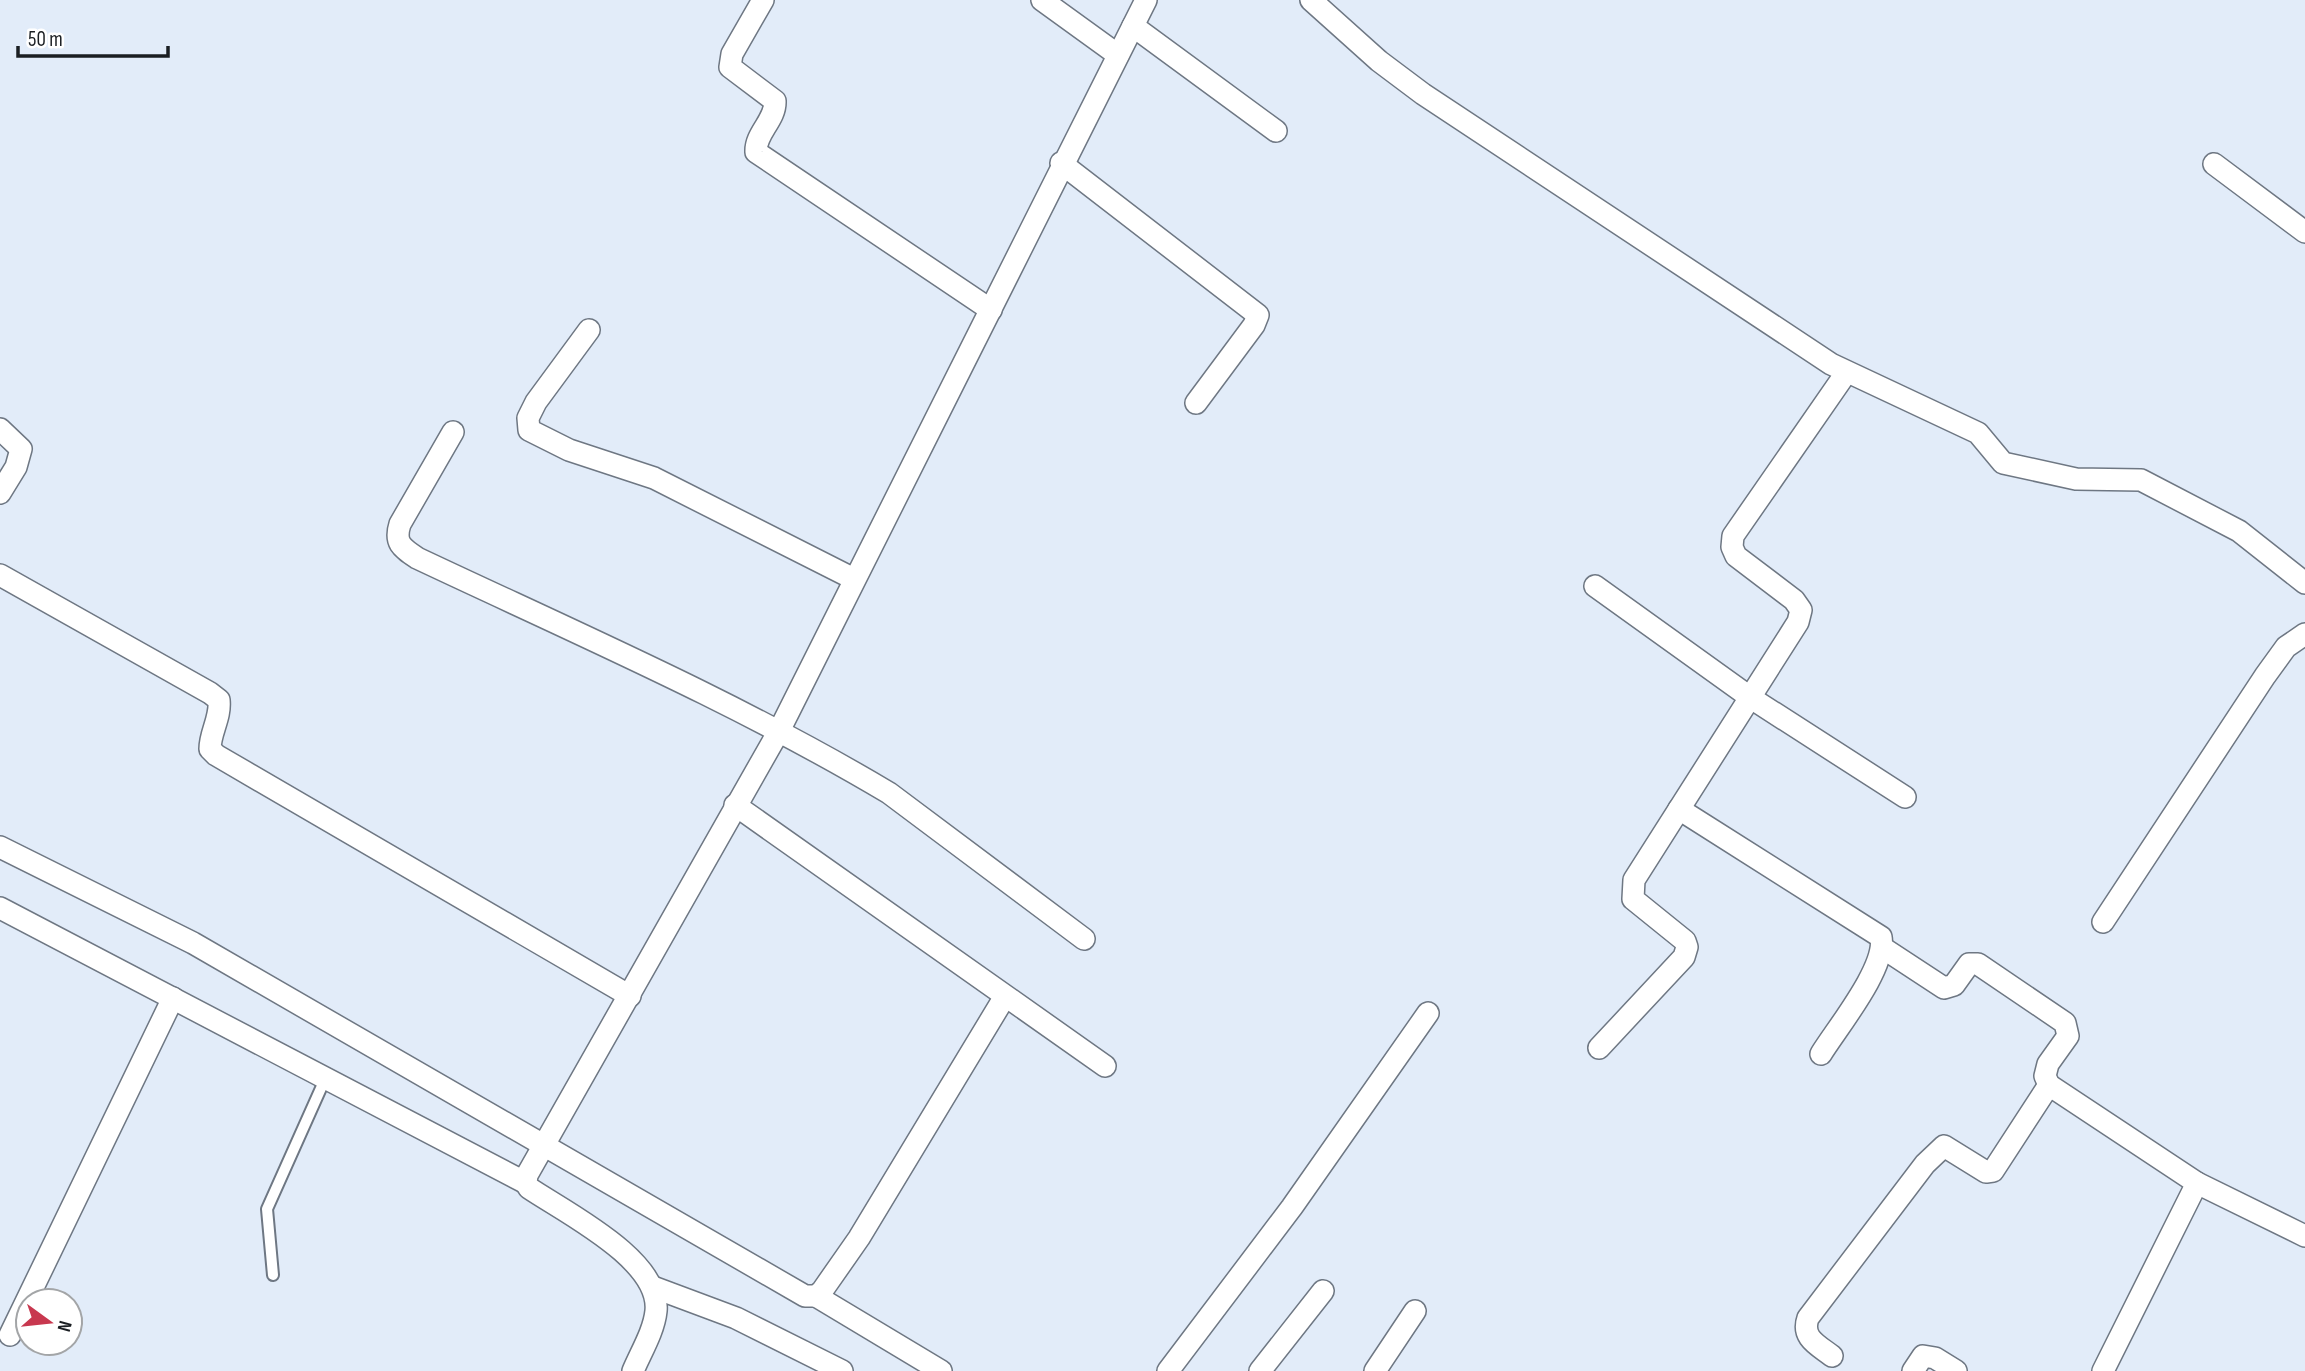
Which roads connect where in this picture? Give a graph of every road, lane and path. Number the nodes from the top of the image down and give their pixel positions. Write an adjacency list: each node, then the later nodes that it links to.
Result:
1 (763, 0): 11 (street)
2 (1042, 0): 6 (street)
3 (1146, 0): 5 (street)
4 (1311, 0): 13 (street)
5 (1133, 26): 6 (street); 7 (street)
6 (1118, 55): 8 (street)
7 (1276, 131)
8 (1061, 163): 11 (street); 14 (street)
9 (2214, 164): 10 (street)
10 (2305, 232)
11 (991, 310): 19 (street)
12 (589, 330): 19 (street)
13 (1846, 373): 20 (street); 23 (street)
14 (1196, 403)
15 (0, 429): 17 (street)
16 (453, 432): 24 (street)
17 (0, 493)
18 (0, 575): 33 (street)
19 (854, 579): 24 (street)
20 (2305, 583)
21 (1595, 586): 23 (street)
22 (2305, 634): 30 (street)
23 (1751, 698): 25 (street); 27 (street)
24 (780, 730): 26 (street); 31 (street)
25 (1905, 797)
26 (735, 805): 33 (street); 35 (street)
27 (1679, 809): 32 (street); 37 (street)
28 (0, 847): 42 (street)
29 (0, 908): 34 (street)
30 (2103, 922)
31 (1084, 939)
32 (1883, 948): 38 (street); 41 (street)
33 (630, 996): 42 (street)
34 (173, 998): 40 (street); 50 (street)
35 (1004, 998): 39 (street); 48 (street)
36 (1428, 1013): 55 (street)
37 (1599, 1048)
38 (1821, 1054)
39 (1105, 1066)
40 (326, 1077): 42 (street); 45 (lane)
41 (2049, 1085): 43 (street); 51 (street)
42 (533, 1167): 46 (street); 48 (street)
43 (2197, 1183): 44 (street); 60 (street)
44 (2305, 1236)
45 (273, 1275)
46 (653, 1287): 52 (street); 53 (street)
47 (1322, 1291): 56 (street)
48 (816, 1296): 54 (street)
49 (1415, 1311): 57 (street)
50 (10, 1335)
51 (1832, 1356)
52 (633, 1371)
53 (842, 1371)
54 (941, 1371)
55 (1168, 1371)
56 (1260, 1371)
57 (1375, 1371)
58 (1913, 1371): 59 (street)
59 (1956, 1371)
60 (2103, 1371)

